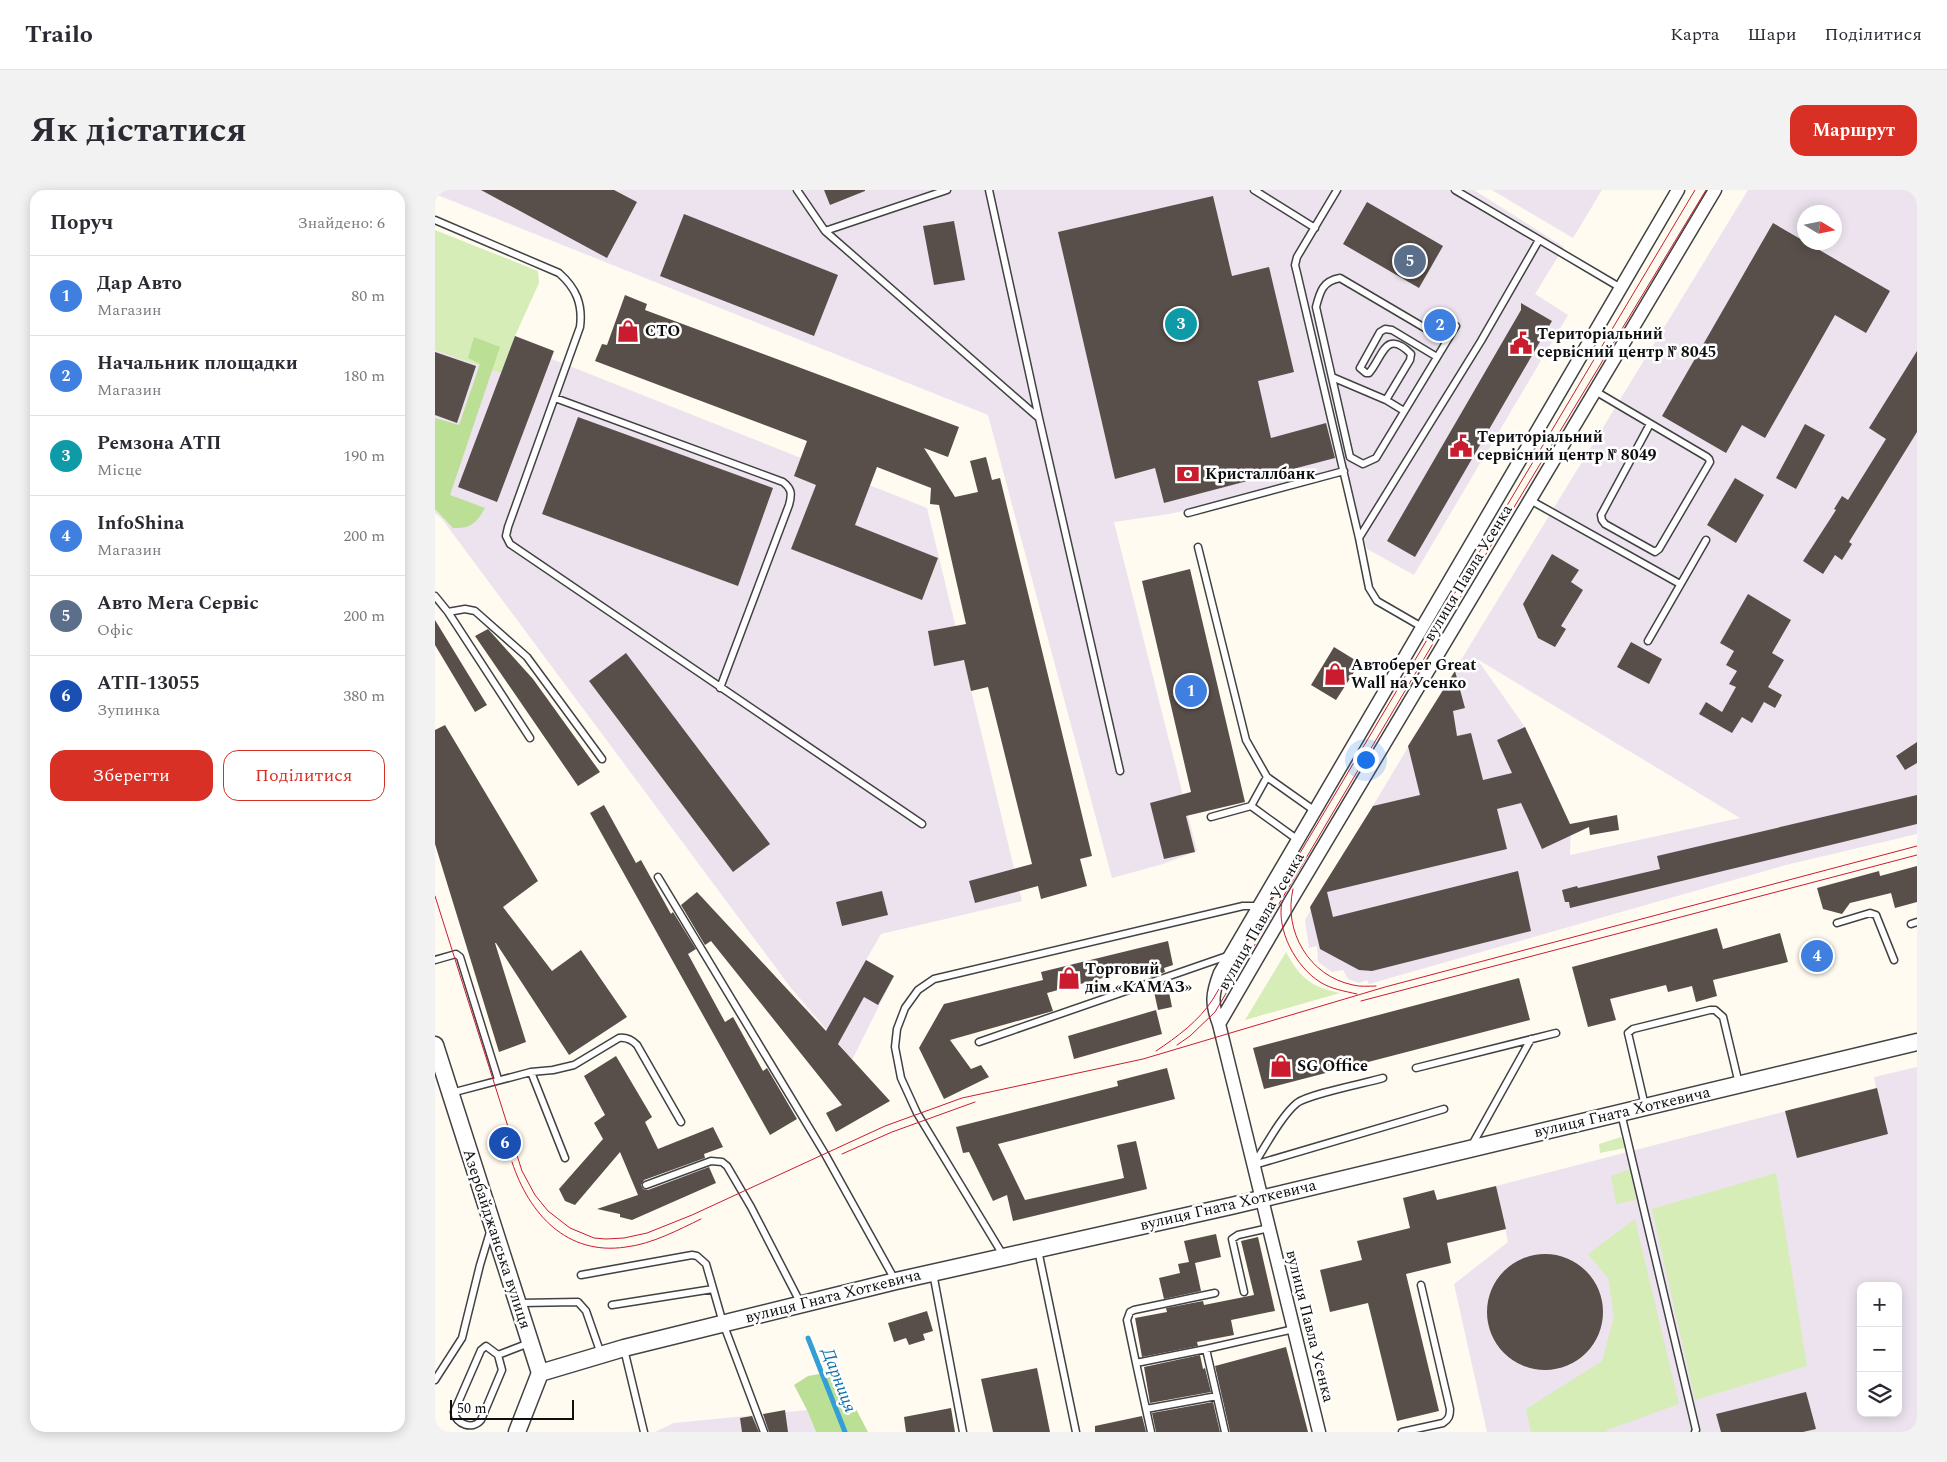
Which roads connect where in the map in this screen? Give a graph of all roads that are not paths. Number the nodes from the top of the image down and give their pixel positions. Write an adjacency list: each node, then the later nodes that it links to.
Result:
1 (797, 190): 11 (lane)
2 (947, 190): 11 (lane)
3 (989, 190): 22 (lane)
4 (1254, 190): 10 (lane)
5 (1337, 190): 10 (lane)
6 (1455, 190): 12 (lane)
7 (1678, 190): 13 (street, вулиця Павла Усенка)
8 (1715, 190): 18 (street, вулиця Павла Усенка)
9 (435, 220): 19 (lane)
10 (1315, 228): 24 (lane)
11 (825, 231): 22 (lane)
12 (1539, 240): 13 (lane); 27 (lane)
13 (1621, 288): 33 (street, вулиця Павла Усенка)
14 (1456, 326): 15 (lane)
15 (1447, 340): 16 (lane); 17 (lane)
16 (1437, 357): 20 (lane); 21 (lane)
17 (1332, 377): 20 (lane); 21 (lane)
18 (1595, 391): 23 (lane); 25 (street, вулиця Павла Усенка)
19 (555, 398): 35 (lane); 35 (lane)
20 (1386, 400): 21 (lane)
21 (1404, 411)
22 (1039, 418): 38 (lane)
23 (1650, 424): 23 (lane)
24 (1344, 471): 26 (lane); 27 (lane)
25 (1530, 500): 30 (lane); 51 (street, вулиця Павла Усенка)
26 (1188, 513)
27 (1359, 538): 33 (lane)
28 (1706, 540): 30 (lane)
29 (1198, 547): 39 (lane)
30 (1680, 584): 34 (lane)
31 (435, 596): 32 (lane)
32 (448, 612): 36 (lane); 37 (lane)
33 (1422, 627): 41 (street, вулиця Павла Усенка)
34 (1648, 641)
35 (720, 688): 43 (lane)
36 (530, 738)
37 (602, 759)
38 (1121, 771)
39 (1267, 777): 40 (lane); 41 (lane)
40 (1251, 806): 42 (lane); 44 (lane)
41 (1315, 811): 44 (street, вулиця Павла Усенка)
42 (1211, 817)
43 (922, 824)
44 (1298, 840): 46 (street, вулиця Павла Усенка)
45 (658, 877): 78 (lane)
46 (1259, 906): 48 (street, вулиця Павла Усенка); 75 (lane)
47 (1837, 923): 50 (lane)
48 (1231, 954): 51 (street, вулиця Павла Усенка); 54 (lane)
49 (435, 960): 60 (lane)
50 (1894, 960)
51 (1219, 1024): 69 (street, вулиця Павла Усенка)
52 (1556, 1033): 53 (lane)
53 (1531, 1039): 57 (lane); 67 (lane)
54 (979, 1042)
55 (1917, 1042): 61 (street, вулиця Гната Хоткевича)
56 (435, 1045): 62 (street, Азербайджанська вулиця)
57 (1416, 1068)
58 (531, 1072): 60 (lane); 66 (lane); 68 (lane)
59 (1383, 1078): 69 (lane)
60 (499, 1079): 62 (lane)
61 (1739, 1084): 63 (street, вулиця Гната Хоткевича); 63 (lane)
62 (450, 1093): 72 (street, Азербайджанська вулиця)
63 (1645, 1106): 65 (street, вулиця Гната Хоткевича)
64 (1444, 1109): 69 (lane)
65 (1621, 1112): 67 (street, вулиця Гната Хоткевича); 107 (lane)
66 (681, 1122)
67 (1470, 1148): 71 (street, вулиця Гната Хоткевича)
68 (565, 1158)
69 (1254, 1165): 71 (street, вулиця Павла Усенка)
70 (646, 1185): 85 (lane)
71 (1262, 1198): 73 (street, вулиця Павла Усенка); 74 (street, вулиця Гната Хоткевича)
72 (492, 1226): 83 (street, Азербайджанська вулиця); 95 (lane)
73 (1269, 1228): 81 (lane); 87 (street, вулиця Павла Усенка)
74 (1038, 1248): 75 (street, вулиця Гната Хоткевича); 102 (lane)
75 (1004, 1256): 76 (street, вулиця Гната Хоткевича)
76 (933, 1272): 78 (street, вулиця Гната Хоткевича); 101 (lane)
77 (581, 1275): 80 (lane)
78 (896, 1281): 85 (street, вулиця Гната Хоткевича)
79 (1421, 1285): 106 (lane)
80 (713, 1289): 84 (lane); 86 (lane)
81 (1244, 1292)
82 (1215, 1293): 93 (lane)
83 (517, 1304): 88 (street, Азербайджанська вулиця); 91 (lane)
84 (612, 1305)
85 (801, 1305): 86 (street, вулиця Гната Хоткевича)
86 (723, 1323): 89 (street, вулиця Гната Хоткевича); 100 (lane)
87 (1293, 1329): 90 (lane); 105 (street, вулиця Павла Усенка)
88 (530, 1342): 92 (lane); 94 (street, Азербайджанська вулиця)
89 (624, 1348): 91 (street, вулиця Гната Хоткевича); 99 (lane)
90 (1206, 1349): 93 (lane); 96 (lane)
91 (601, 1354): 94 (street, вулиця Гната Хоткевича)
92 (498, 1355): 92 (lane)
93 (1136, 1362): 97 (lane)
94 (540, 1373): 98 (street)
95 (435, 1380)
96 (1217, 1396): 97 (lane); 104 (lane)
97 (1146, 1409): 103 (lane)
98 (517, 1432)
99 (644, 1432)
100 (764, 1432)
101 (963, 1432)
102 (1076, 1432)
103 (1151, 1432)
104 (1225, 1432)
105 (1319, 1432)
106 (1402, 1432)
107 (1695, 1432)

